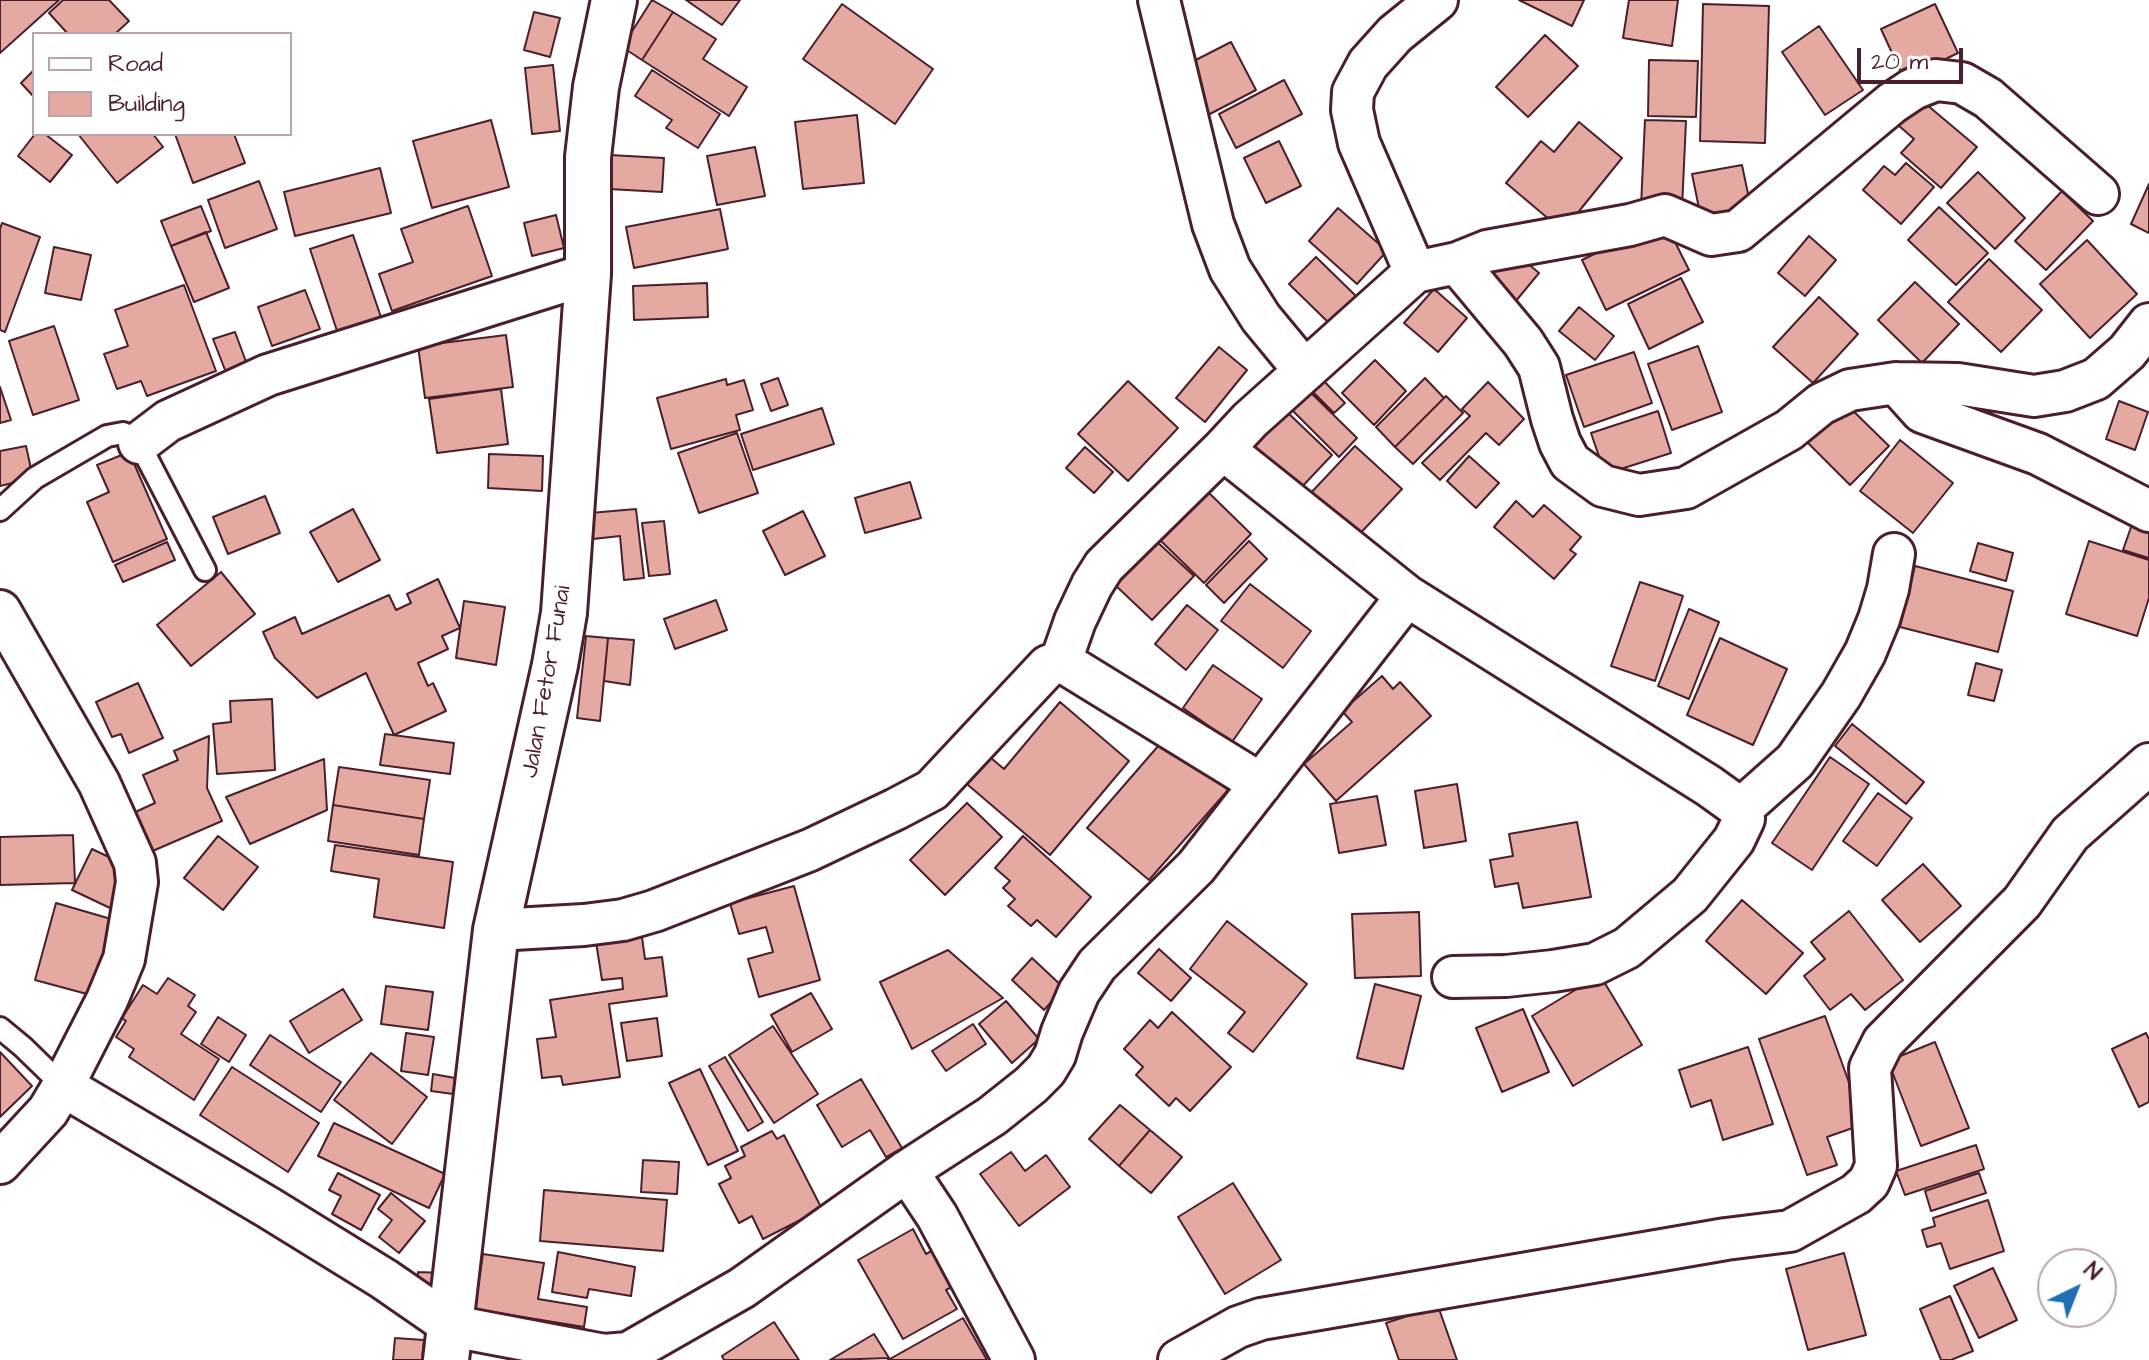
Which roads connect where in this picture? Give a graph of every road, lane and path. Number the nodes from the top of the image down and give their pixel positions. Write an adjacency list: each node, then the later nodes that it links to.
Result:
1 (614, 0): 7 (street, Jalan Fetor Funai)
2 (1159, 0): 9 (street)
3 (1437, 0): 6 (street)
4 (2098, 194): 5 (street)
5 (1457, 263): 6 (street); 10 (street)
6 (1415, 272): 9 (street)
7 (588, 274): 11 (street); 23 (street, Jalan Fetor Funai)
8 (2149, 324): 10 (street)
9 (1304, 370): 12 (street)
10 (1896, 383): 14 (street)
11 (139, 443): 13 (lane); 16 (lane)
12 (1223, 449): 17 (street); 19 (street)
13 (0, 510)
14 (2149, 511)
15 (1894, 554): 22 (street)
16 (205, 570)
17 (1407, 596): 21 (street); 22 (street)
18 (0, 611): 26 (street)
19 (1061, 661): 21 (street); 23 (street)
20 (2149, 764): 32 (street)
21 (1261, 784): 28 (street)
22 (1741, 809): 24 (street)
23 (496, 930): 29 (street, Jalan Fetor Funai)
24 (1453, 977)
25 (0, 1028): 26 (lane)
26 (63, 1086): 27 (street); 29 (street)
27 (0, 1163)
28 (907, 1171): 30 (street); 31 (street)
29 (449, 1343): 30 (street)
30 (628, 1357)
31 (1014, 1360)
32 (1179, 1360)

